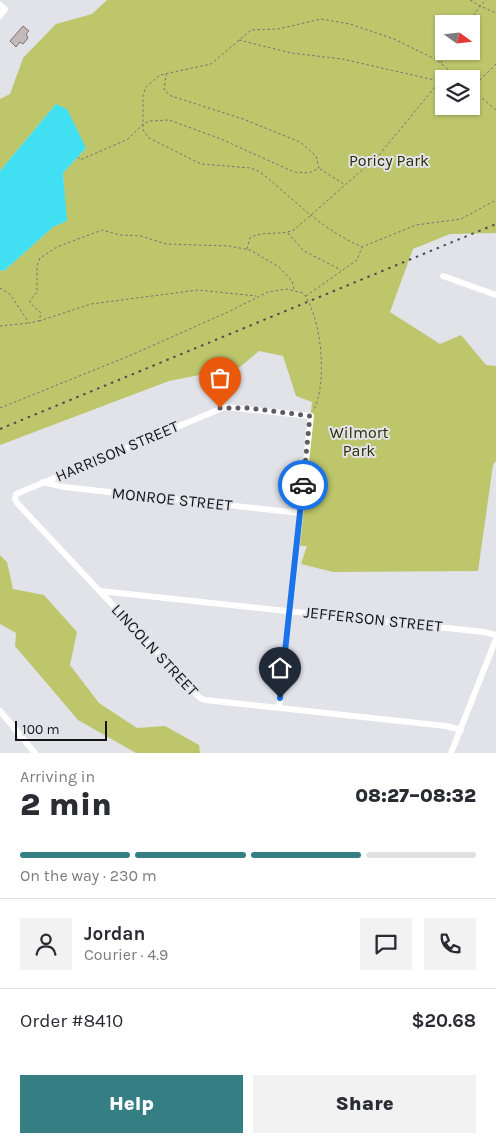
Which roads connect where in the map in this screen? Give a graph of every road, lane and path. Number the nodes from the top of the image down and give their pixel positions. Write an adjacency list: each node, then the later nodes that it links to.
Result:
1 (470, 0): 4 (path)
2 (486, 0): 4 (path)
3 (0, 5): 7 (street)
4 (480, 6): 5 (path); 6 (path)
5 (496, 13)
6 (474, 15)
7 (0, 16)
8 (239, 40): 10 (path); 13 (path); 14 (path)
9 (443, 60): 10 (path)
10 (441, 63): 12 (path)
11 (496, 64): 16 (path)
12 (449, 70)
13 (166, 74): 17 (path); 19 (path)
14 (435, 80)
15 (435, 87): 20 (path)
16 (496, 110)
17 (143, 124): 18 (path); 19 (path); 22 (path)
18 (78, 157)
19 (319, 168): 20 (path)
20 (345, 185): 22 (path)
21 (496, 200): 24 (path)
22 (309, 216): 23 (path); 24 (path)
23 (288, 233): 25 (path); 26 (path)
24 (362, 247): 26 (path)
25 (246, 250): 29 (path); 33 (path)
26 (342, 270): 32 (path)
27 (442, 276): 30 (street)
28 (0, 288): 34 (path)
29 (294, 290): 31 (path); 32 (path)
30 (496, 295)
31 (258, 296): 33 (path); 36 (path)
32 (306, 296): 37 (path)
33 (39, 321): 34 (path)
34 (29, 323): 35 (path)
35 (0, 326)
36 (0, 408)
37 (310, 416): 38 (street, HARRISON STREET); 40 (street)
38 (43, 482): 39 (street, HARRISON STREET); 40 (street, MONROE STREET)
39 (14, 496): 41 (street, LINCOLN STREET)
40 (300, 513): 42 (street)
41 (100, 591): 42 (street, JEFFERSON STREET); 45 (street, LINCOLN STREET)
42 (289, 610): 43 (street, JEFFERSON STREET); 45 (street)
43 (496, 635)
44 (496, 639): 47 (street)
45 (279, 708): 47 (street, LINCOLN STREET)
46 (0, 711): 48 (street)
47 (461, 730): 49 (street)
48 (35, 753)
49 (451, 753)

